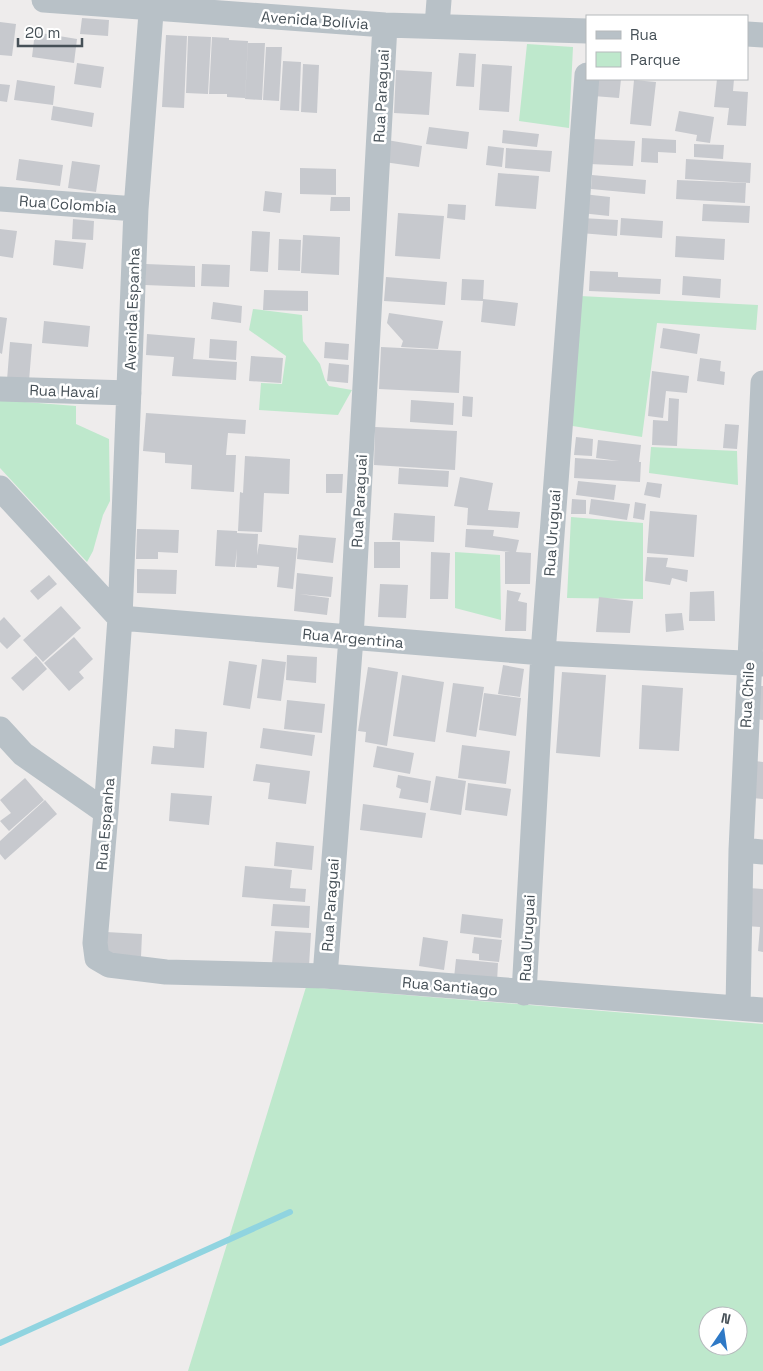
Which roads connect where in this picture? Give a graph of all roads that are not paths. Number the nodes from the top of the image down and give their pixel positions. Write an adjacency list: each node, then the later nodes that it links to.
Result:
1 (44, 0): 3 (street, Avenida Bolívia)
2 (439, 0): 5 (street)
3 (152, 4): 4 (street, Avenida Bolívia); 11 (street, Avenida Espanha)
4 (385, 25): 5 (street, Avenida Bolívia); 18 (street, Rua Paraguai)
5 (437, 26): 6 (street, Avenida Bolívia)
6 (586, 31)
7 (748, 34): 8 (street)
8 (763, 34)
9 (587, 80): 19 (street, Rua Uruguai)
10 (0, 199): 11 (street, Rua Colombia)
11 (136, 209): 14 (street, Avenida Espanha)
12 (763, 383): 15 (street, Rua Chile)
13 (0, 389): 14 (street, Rua Havaí)
14 (129, 393): 17 (street, Avenida Espanha)
15 (762, 432): 20 (street, Rua Chile)
16 (0, 488): 17 (street)
17 (120, 618): 18 (street, Rua Argentina); 22 (street, Rua Espanha)
18 (351, 638): 19 (street, Rua Argentina); 25 (street, Rua Paraguai)
19 (543, 653): 20 (street, Rua Argentina); 26 (street, Rua Uruguai)
20 (756, 664): 23 (street, Rua Chile)
21 (0, 730): 22 (street)
22 (106, 812): 24 (street, Rua Espanha)
23 (752, 851): 27 (street, Rua Chile)
24 (166, 972): 25 (street, Rua Santiago)
25 (325, 976): 26 (street, Rua Santiago)
26 (524, 992): 27 (street, Rua Santiago)
27 (738, 1008): 28 (street, Rua Santiago)
28 (763, 1010)

